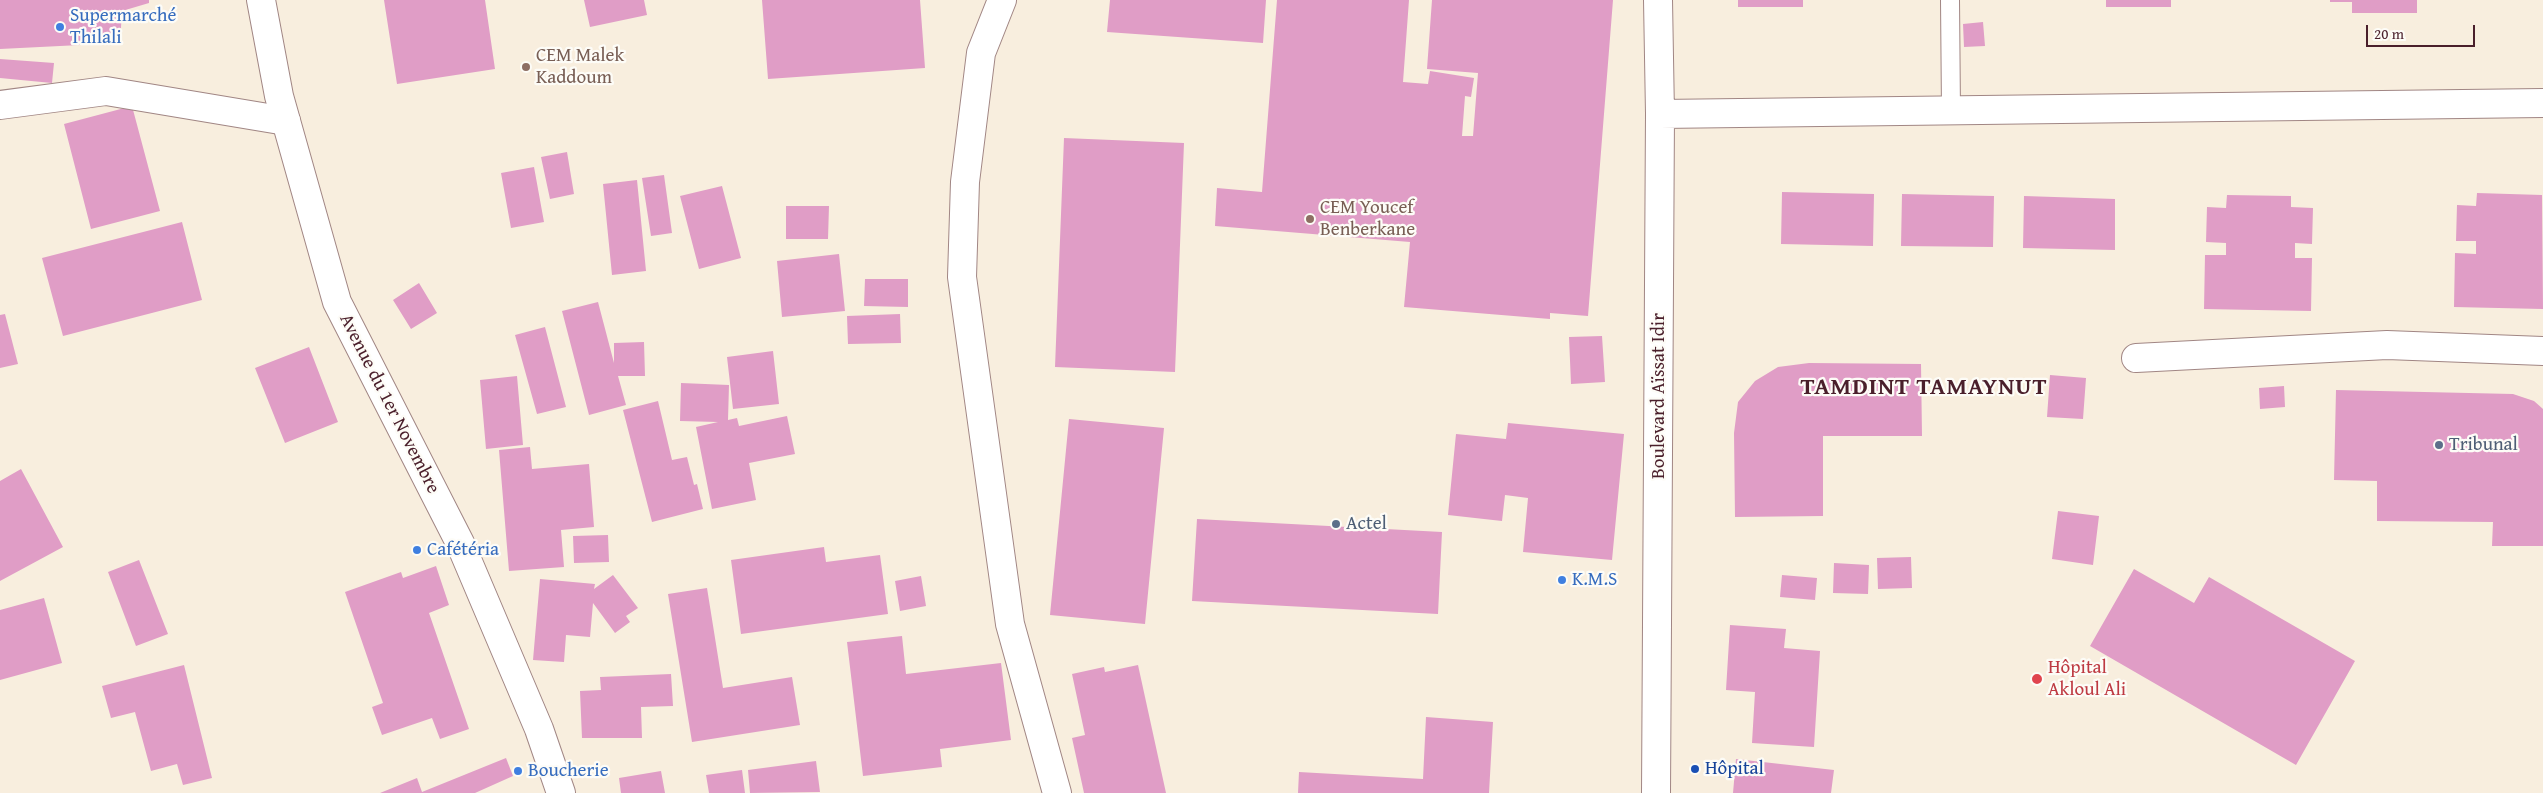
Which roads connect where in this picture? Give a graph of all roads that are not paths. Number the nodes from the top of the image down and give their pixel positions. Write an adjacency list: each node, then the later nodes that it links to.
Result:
1 (261, 0): 9 (street, Avenue du 1er Novembre)
2 (1002, 0): 13 (street)
3 (1658, 0): 8 (street, Boulevard Aïssat Idir)
4 (1950, 0): 7 (lane)
5 (2543, 103): 7 (street)
6 (0, 105): 9 (street)
7 (1951, 111): 8 (street)
8 (1660, 114): 14 (street, Boulevard Aïssat Idir)
9 (286, 121): 12 (street, Avenue du 1er Novembre)
10 (2543, 351): 11 (street)
11 (2136, 358)
12 (561, 793)
13 (1057, 793)
14 (1656, 793)

